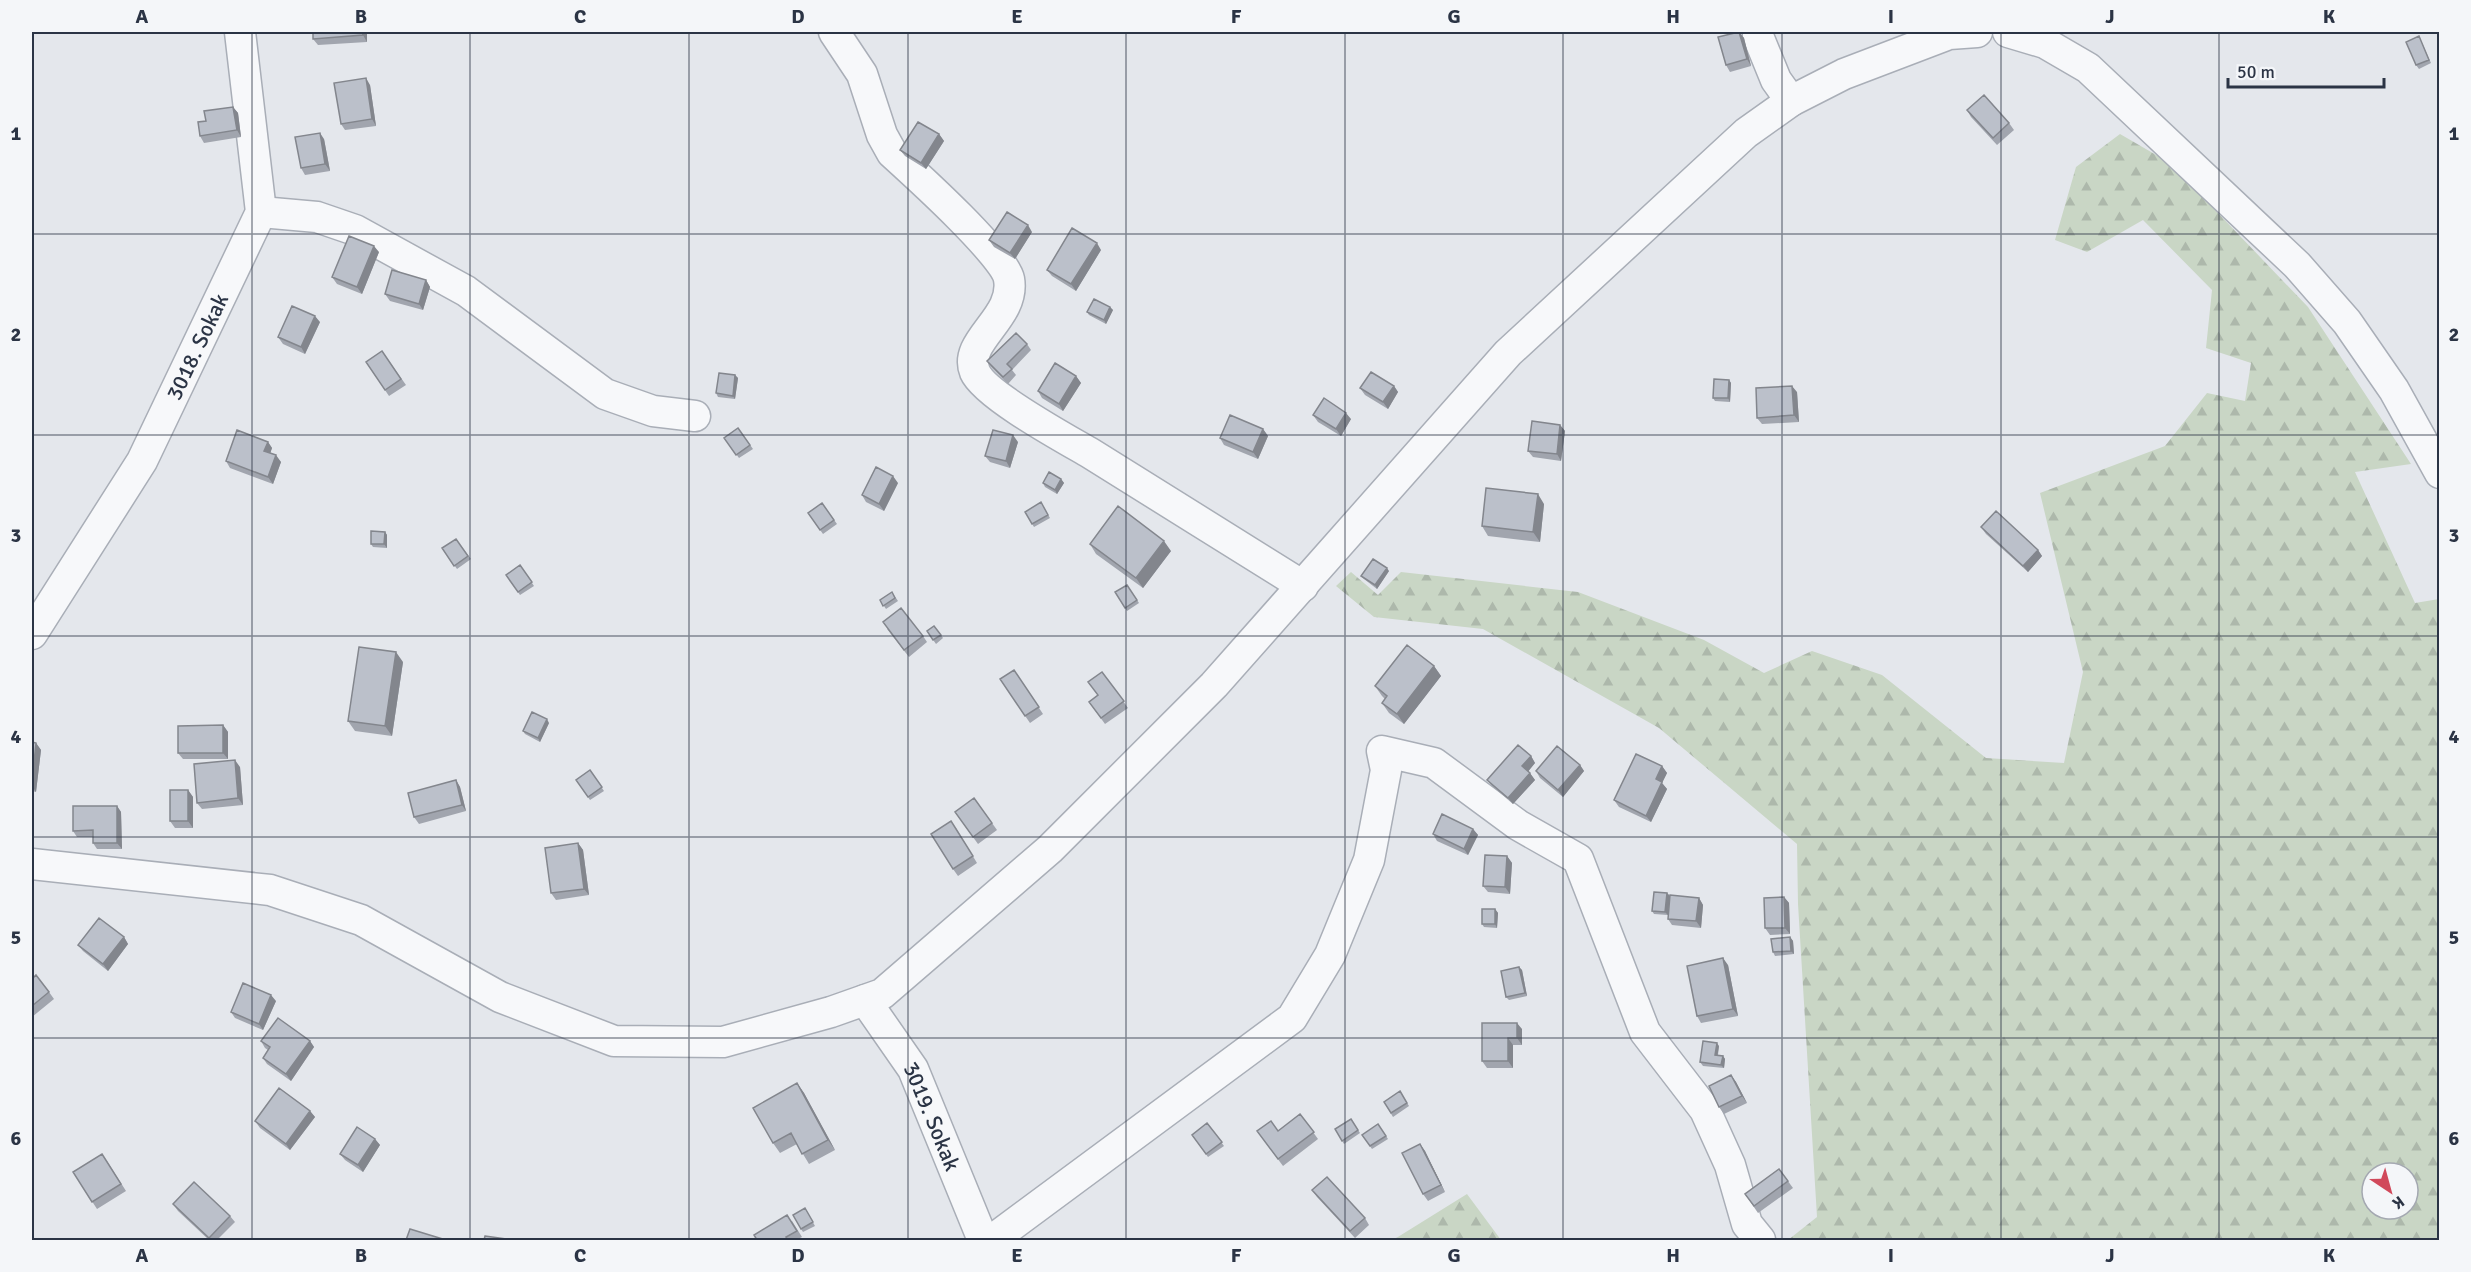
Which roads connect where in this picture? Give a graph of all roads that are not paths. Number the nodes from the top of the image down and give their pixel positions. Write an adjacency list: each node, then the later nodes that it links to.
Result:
1 (240, 32): 7 (street)
2 (834, 32): 10 (street)
3 (1758, 32): 6 (street)
4 (1977, 32): 6 (street)
5 (2008, 32): 9 (street)
6 (1791, 101): 10 (street)
7 (261, 212): 8 (street); 11 (street, 3018. Sokak)
8 (695, 416)
9 (2439, 473)
10 (1303, 586): 13 (street)
11 (32, 634)
12 (32, 864): 13 (street)
13 (865, 1000): 14 (street, 3019. Sokak)
14 (982, 1240)
15 (992, 1240): 16 (street)
16 (1760, 1240)

